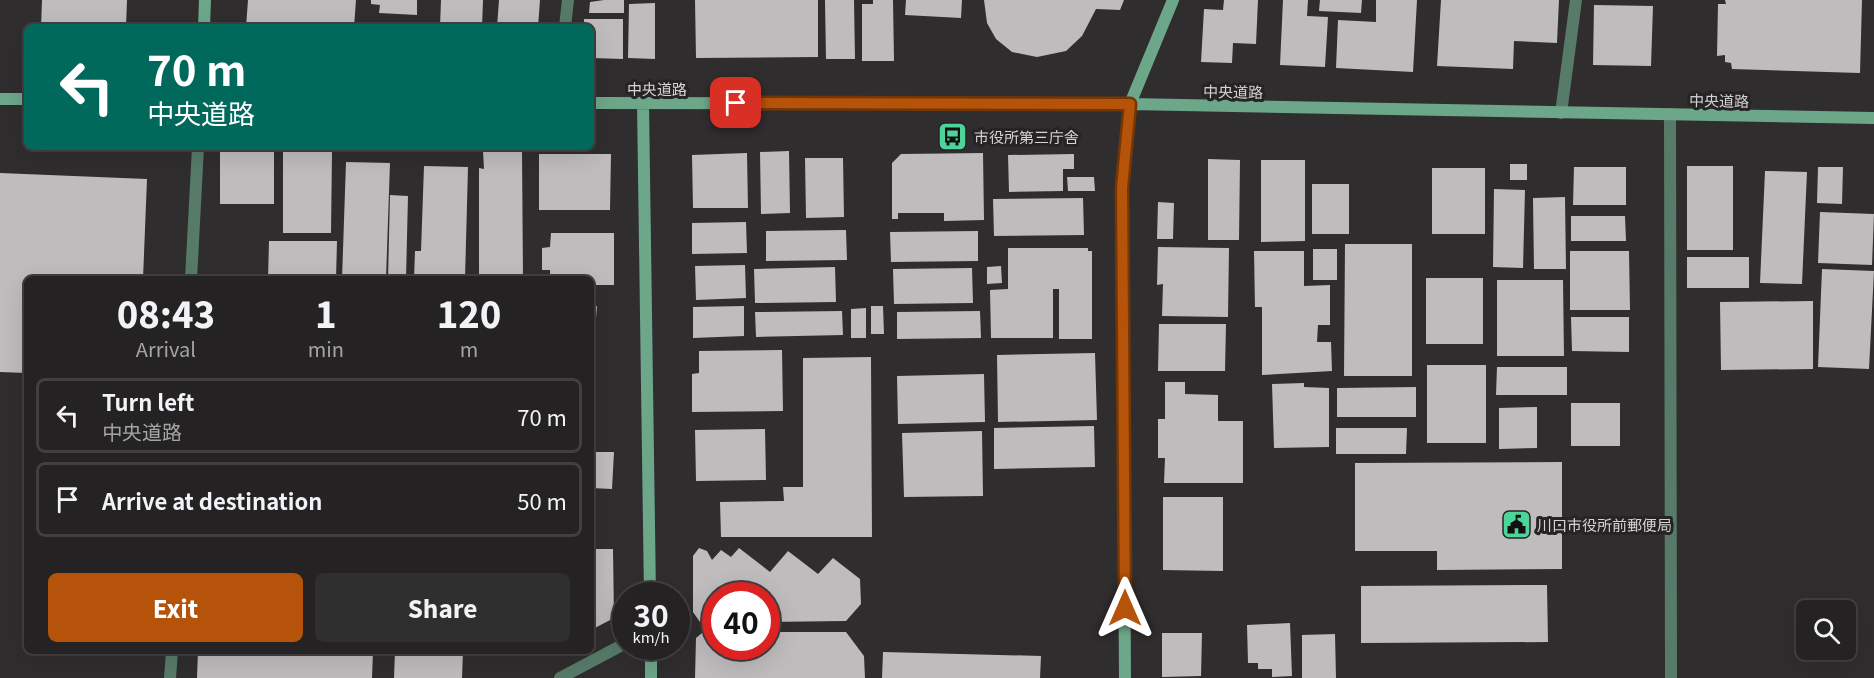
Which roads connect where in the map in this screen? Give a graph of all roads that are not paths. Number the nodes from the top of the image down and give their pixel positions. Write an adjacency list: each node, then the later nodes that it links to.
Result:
1 (205, 0): 5 (main road)
2 (568, 0): 6 (street)
3 (1173, 0): 11 (main road)
4 (1576, 0): 12 (street)
5 (204, 24)
6 (565, 24)
7 (0, 99): 8 (main road)
8 (24, 99)
9 (594, 103): 10 (main road, 中央道路)
10 (643, 103): 11 (main road, 中央道路); 17 (main road)
11 (1130, 104): 12 (main road, 中央道路); 24 (main road)
12 (1561, 113): 13 (main road, 中央道路)
13 (1670, 114): 14 (main road, 中央道路); 25 (street)
14 (1874, 118)
15 (198, 150): 16 (street)
16 (191, 276)
17 (650, 582)
18 (612, 651): 22 (street)
19 (172, 654): 21 (street)
20 (651, 660): 23 (main road)
21 (170, 678)
22 (560, 678)
23 (651, 678)
24 (1125, 678)
25 (1671, 678)

